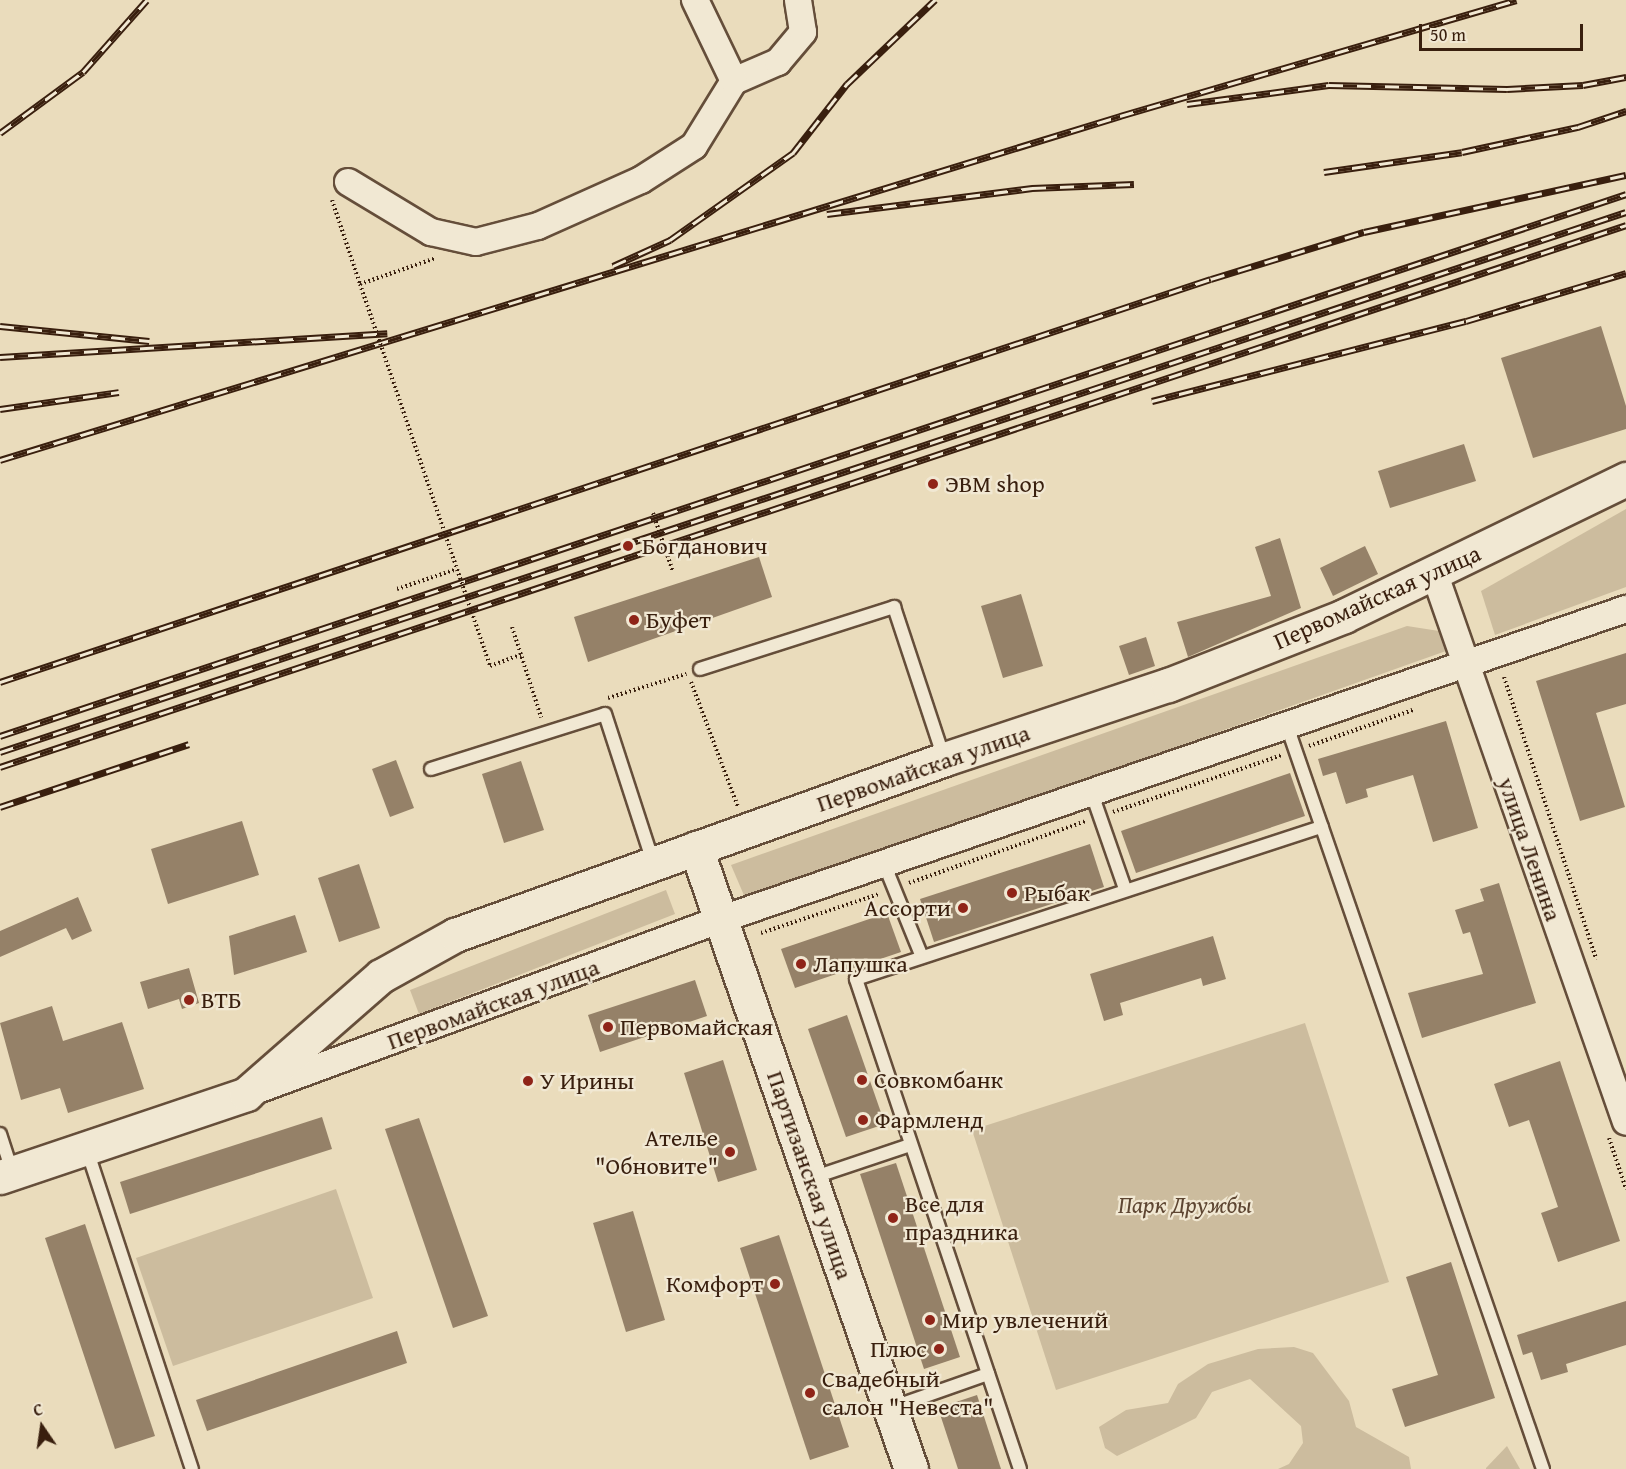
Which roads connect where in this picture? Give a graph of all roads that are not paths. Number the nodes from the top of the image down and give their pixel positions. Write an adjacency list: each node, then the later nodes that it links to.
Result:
1 (695, 0): 3 (street)
2 (798, 0): 3 (street)
3 (734, 81): 4 (street)
4 (340, 191)
5 (1626, 479): 6 (main road, Первомайская улица)
6 (1435, 575): 9 (street, улица Ленина); 11 (main road, Первомайская улица)
7 (1626, 609): 9 (street, Первомайская улица)
8 (694, 671): 11 (lane)
9 (1472, 676): 10 (street, Первомайская улица); 22 (street, улица Ленина)
10 (1287, 726): 13 (street, Первомайская улица); 14 (lane)
11 (945, 759): 15 (main road, Первомайская улица)
12 (431, 769): 16 (lane)
13 (1096, 805): 17 (street, Первомайская улица); 18 (lane)
14 (1322, 827): 18 (lane); 33 (lane)
15 (696, 848): 16 (main road, Первомайская улица); 19 (main road, Партизанская улица)
16 (653, 863): 21 (main road, Первомайская улица)
17 (890, 877): 19 (street, Первомайская улица); 20 (lane)
18 (1125, 889): 20 (lane)
19 (726, 932): 21 (street, Первомайская улица); 27 (main road, Партизанская улица)
20 (922, 957): 24 (lane)
21 (246, 1094): 25 (main road, Первомайская улица)
22 (1626, 1122)
23 (0, 1134): 26 (lane)
24 (910, 1146): 27 (lane); 28 (lane)
25 (87, 1150): 26 (main road, Первомайская улица); 30 (lane)
26 (6, 1175)
27 (811, 1178): 29 (main road, Партизанская улица)
28 (988, 1374): 29 (lane); 32 (lane)
29 (890, 1408): 31 (main road, Партизанская улица)
30 (192, 1469)
31 (911, 1469)
32 (1020, 1469)
33 (1543, 1469)

